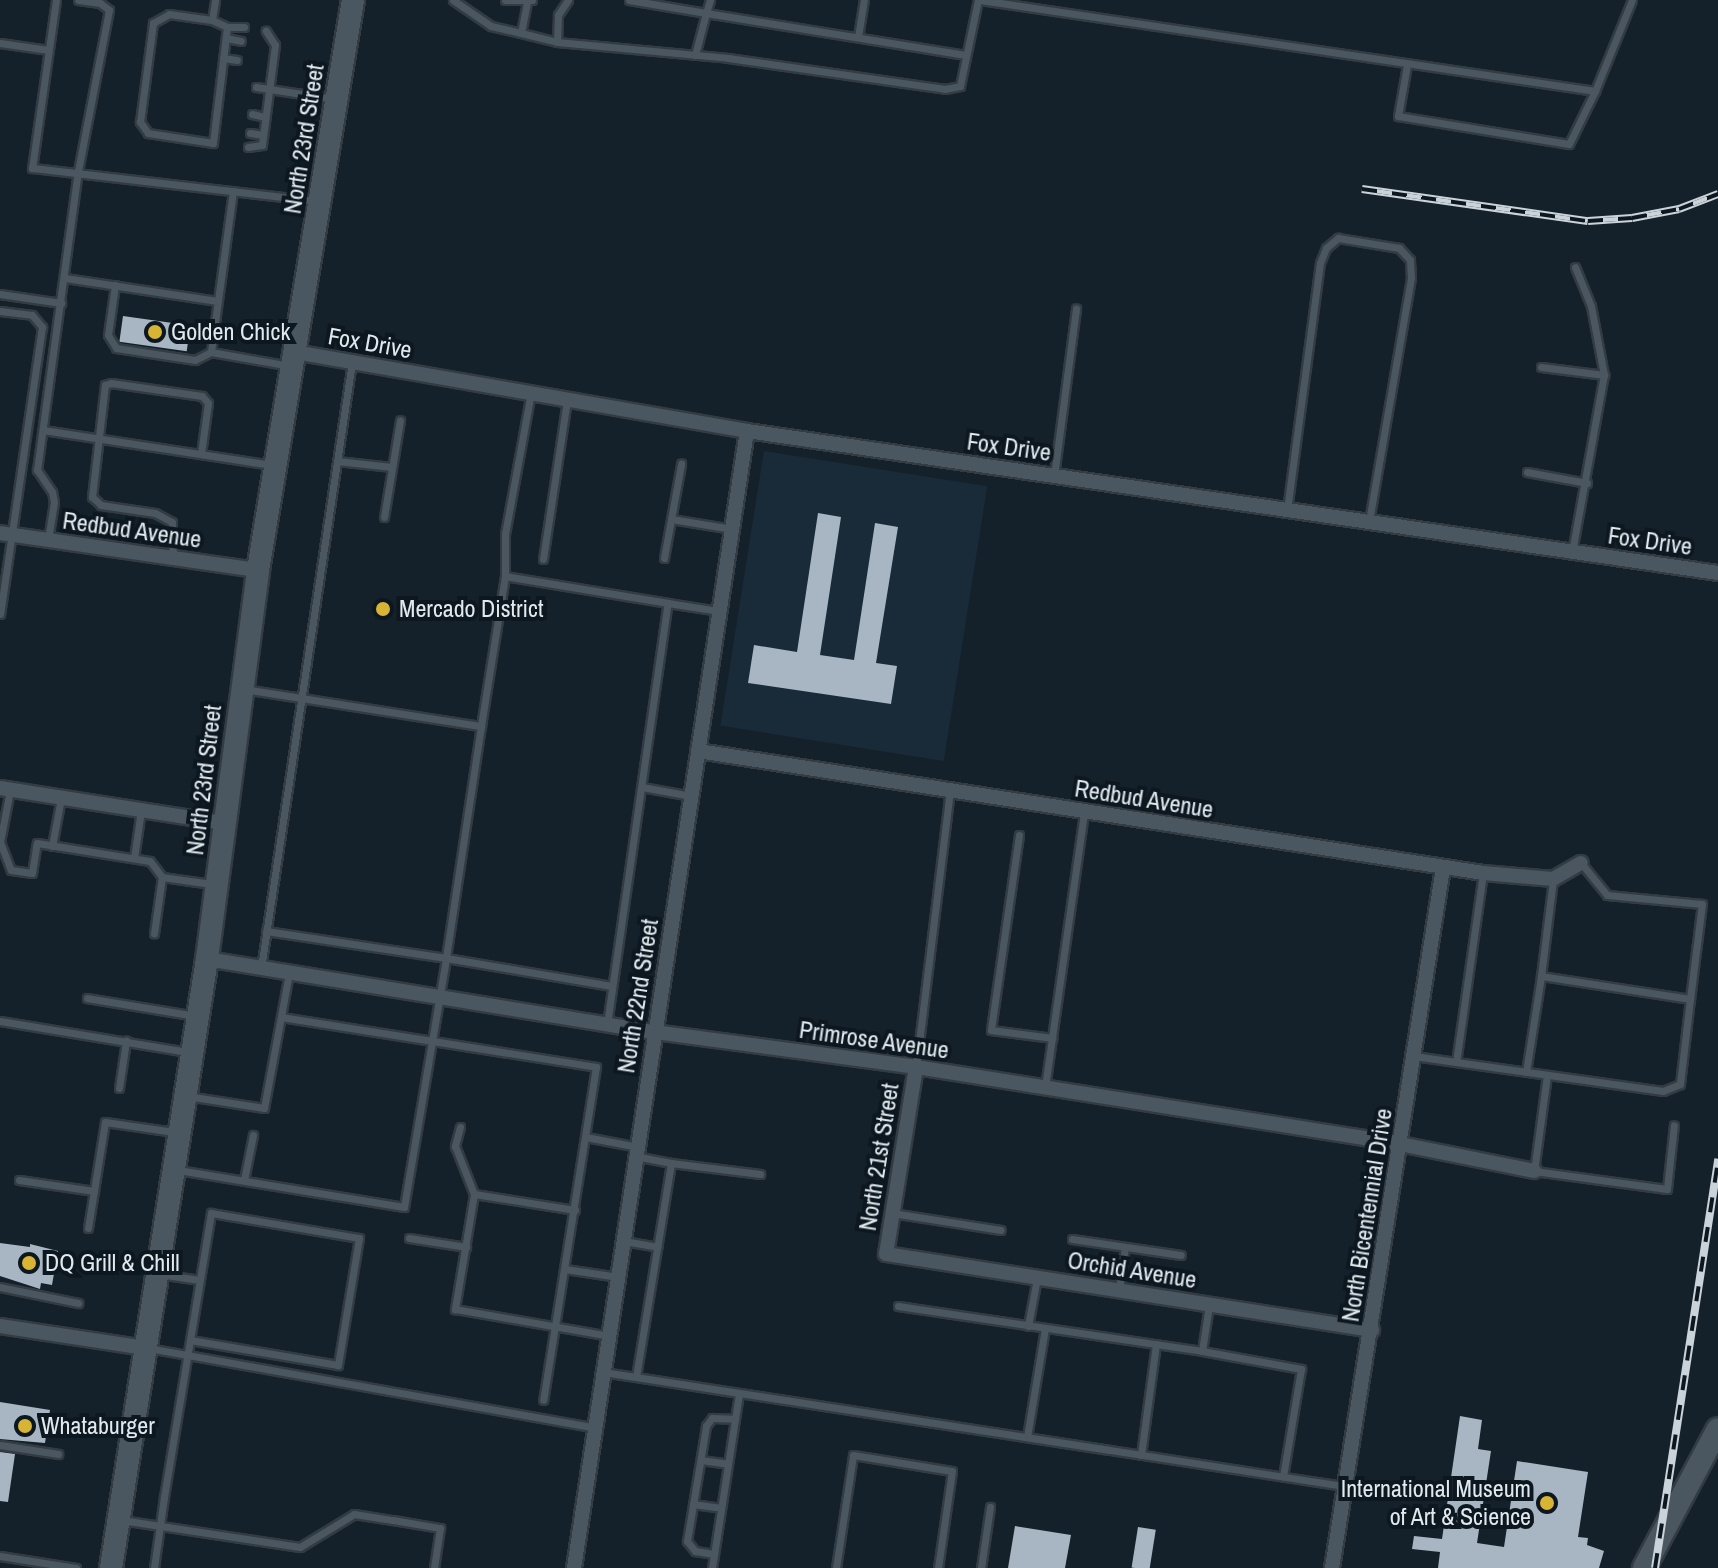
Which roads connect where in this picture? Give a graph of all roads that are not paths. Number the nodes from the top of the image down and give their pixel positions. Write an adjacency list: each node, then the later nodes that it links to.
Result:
1 (56, 0): 28 (lane)
2 (78, 0): 53 (lane)
3 (215, 0): 16 (lane)
4 (353, 0): 41 (main road, North 23rd Street)
5 (453, 0): 20 (lane)
6 (505, 0): 13 (lane)
7 (568, 0): 24 (lane)
8 (629, 0): 14 (lane)
9 (710, 0): 15 (lane)
10 (864, 0): 21 (lane)
11 (979, 0): 30 (lane); 35 (lane)
12 (1632, 0): 40 (lane)
13 (529, 1): 20 (lane)
14 (660, 2): 15 (lane)
15 (706, 13): 21 (lane); 29 (lane)
16 (212, 20): 17 (lane); 50 (lane)
17 (227, 27): 18 (lane); 22 (lane)
18 (244, 27)
19 (266, 31): 27 (lane)
20 (521, 33): 24 (lane)
21 (858, 37): 30 (lane)
22 (226, 38): 23 (lane); 31 (lane)
23 (241, 41)
24 (557, 42): 29 (lane)
25 (0, 43): 28 (lane)
26 (263, 44): 27 (lane)
27 (275, 45): 34 (lane)
28 (48, 50): 53 (lane)
29 (695, 55): 30 (lane)
30 (966, 55)
31 (223, 58): 32 (lane); 36 (lane)
32 (237, 60)
33 (260, 63): 34 (lane)
34 (273, 65): 39 (lane)
35 (1407, 65): 40 (lane); 40 (lane)
36 (221, 82): 37 (lane); 42 (lane)
37 (232, 84)
38 (256, 87): 39 (lane)
39 (269, 89): 41 (lane); 45 (lane)
40 (1595, 91)
41 (337, 99): 55 (main road, North 23rd Street)
42 (217, 109): 43 (lane); 46 (lane)
43 (229, 111)
44 (252, 114): 45 (lane)
45 (265, 117): 49 (lane)
46 (215, 128): 47 (lane); 50 (lane)
47 (226, 130)
48 (250, 133): 49 (lane)
49 (263, 135): 52 (lane)
50 (213, 143): 51 (lane)
51 (224, 143)
52 (248, 147)
53 (78, 171): 54 (lane); 57 (lane)
54 (233, 191): 55 (lane); 60 (lane)
55 (320, 201): 65 (main road, North 23rd Street)
56 (1575, 267): 68 (lane)
57 (65, 278): 58 (lane); 61 (lane)
58 (115, 285): 60 (lane); 64 (lane)
59 (0, 294): 61 (lane)
60 (217, 301): 64 (lane)
61 (61, 303): 72 (lane)
62 (1076, 308): 81 (lane)
63 (0, 311): 88 (lane)
64 (211, 352): 65 (lane)
65 (294, 359): 66 (street, Fox Drive); 78 (main road, North 23rd Street)
66 (352, 362): 69 (street, Fox Drive); 76 (lane)
67 (1541, 367): 68 (lane)
68 (1604, 375): 82 (lane)
69 (531, 393): 70 (street, Fox Drive); 96 (lane)
70 (567, 400): 73 (street, Fox Drive); 93 (lane)
71 (400, 420): 79 (lane)
72 (43, 430): 74 (lane); 89 (lane)
73 (747, 431): 81 (street, Fox Drive); 87 (street, North 22nd Street)
74 (96, 438): 75 (lane); 75 (lane); 91 (lane)
75 (201, 454): 78 (lane)
76 (337, 461): 79 (lane); 101 (lane)
77 (681, 464): 85 (lane)
78 (275, 465): 94 (main road, North 23rd Street)
79 (392, 467): 84 (lane)
80 (1527, 472): 82 (lane)
81 (1054, 476): 83 (street, Fox Drive)
82 (1587, 483): 90 (lane)
83 (1287, 510): 86 (street, Fox Drive); 86 (lane)
84 (384, 517)
85 (671, 519): 87 (lane); 92 (lane)
86 (1369, 522): 90 (street, Fox Drive)
87 (732, 529): 98 (street, North 22nd Street)
88 (5, 533): 89 (street, Redbud Avenue); 99 (lane)
89 (48, 540): 91 (street, Redbud Avenue)
90 (1572, 552): 95 (street, Fox Drive)
91 (173, 558): 94 (street, Redbud Avenue)
92 (664, 558)
93 (543, 559)
94 (258, 570): 100 (main road, North 23rd Street)
95 (1718, 573)
96 (505, 576): 97 (lane); 102 (lane)
97 (668, 603): 98 (lane); 104 (lane)
98 (719, 611): 103 (street, North 22nd Street)
99 (0, 614)
100 (242, 689): 101 (lane); 111 (main road, North 23rd Street)
101 (301, 698): 102 (lane); 121 (lane)
102 (481, 726): 123 (lane)
103 (698, 751): 106 (street, Redbud Avenue); 107 (street, North 22nd Street)
104 (642, 787): 107 (lane); 128 (lane)
105 (5, 789): 108 (street); 113 (lane)
106 (950, 791): 110 (street, Redbud Avenue); 143 (lane)
107 (691, 796): 136 (street, North 22nd Street)
108 (61, 798): 109 (street); 113 (lane)
109 (141, 810): 111 (street); 114 (lane)
110 (1084, 812): 116 (street, Redbud Avenue); 137 (lane)
111 (224, 823): 120 (main road, North 23rd Street)
112 (1019, 835): 137 (lane)
113 (52, 846): 114 (lane)
114 (134, 858): 118 (lane)
115 (1581, 863): 119 (street); 131 (lane)
116 (1443, 868): 117 (street, Redbud Avenue); 141 (street, North Bicentennial Drive)
117 (1483, 873): 119 (street, Redbud Avenue); 142 (lane)
118 (162, 877): 120 (lane); 122 (lane)
119 (1553, 879): 127 (lane)
120 (217, 885): 124 (main road, North 23rd Street)
121 (266, 931): 123 (lane); 125 (lane)
122 (154, 933)
123 (446, 958): 128 (lane); 129 (lane)
124 (207, 959): 125 (street, Primrose Avenue); 132 (main road, North 23rd Street)
125 (261, 968): 126 (street, Primrose Avenue)
126 (289, 973): 129 (street, Primrose Avenue); 133 (lane)
127 (1541, 976): 131 (lane); 144 (lane)
128 (612, 986): 135 (lane)
129 (440, 997): 135 (street, Primrose Avenue); 139 (lane)
130 (87, 998): 132 (lane)
131 (1690, 999): 145 (lane)
132 (198, 1016): 140 (main road, North 23rd Street)
133 (281, 1017): 139 (lane); 148 (lane)
134 (0, 1021): 138 (lane)
135 (607, 1024): 136 (street, Primrose Avenue)
136 (655, 1032): 143 (street, Primrose Avenue); 155 (street, North 22nd Street)
137 (1052, 1038): 147 (lane)
138 (126, 1041): 140 (lane); 146 (lane)
139 (433, 1041): 153 (lane); 161 (lane)
140 (192, 1052): 148 (main road, North 23rd Street)
141 (1414, 1056): 142 (lane); 154 (street, North Bicentennial Drive)
142 (1456, 1062): 144 (lane)
143 (916, 1067): 147 (street, Primrose Avenue); 165 (street, North 21st Street)
144 (1526, 1072): 145 (lane)
145 (1547, 1075): 158 (lane)
146 (119, 1088)
147 (1045, 1088): 154 (street, Primrose Avenue)
148 (185, 1096): 151 (main road, North 23rd Street)
149 (1674, 1125): 158 (lane)
150 (460, 1127): 163 (lane)
151 (179, 1133): 157 (main road, North 23rd Street); 162 (lane)
152 (253, 1135): 161 (lane)
153 (586, 1137): 155 (lane); 164 (lane)
154 (1400, 1144): 158 (street, Primrose Avenue); 190 (street, North Bicentennial Drive)
155 (637, 1152): 156 (lane); 170 (street, North 22nd Street)
156 (671, 1163): 159 (lane); 172 (lane)
157 (174, 1169): 161 (lane); 177 (main road, North 23rd Street)
158 (1534, 1171)
159 (760, 1174)
160 (19, 1180): 162 (lane)
161 (244, 1180)
162 (94, 1191): 166 (lane)
163 (474, 1194): 164 (lane); 171 (lane)
164 (575, 1210): 176 (lane)
165 (892, 1213): 167 (lane); 174 (street, North 21st Street)
166 (88, 1228)
167 (1001, 1230)
168 (409, 1238): 171 (lane)
169 (1072, 1239): 173 (lane)
170 (623, 1241): 172 (lane); 178 (street, North 22nd Street)
171 (466, 1247): 188 (lane)
172 (657, 1247): 198 (lane)
173 (1125, 1247): 175 (lane); 182 (lane)
174 (886, 1254): 179 (street, Orchid Avenue)
175 (1181, 1255)
176 (565, 1269): 178 (lane); 188 (lane)
177 (157, 1273): 180 (lane); 194 (main road, North 23rd Street)
178 (618, 1277): 191 (street, North 22nd Street)
179 (1037, 1278): 182 (street, Orchid Avenue); 187 (lane)
180 (200, 1280): 192 (lane); 192 (lane)
181 (0, 1287): 183 (lane)
182 (1119, 1290): 184 (street, Orchid Avenue)
183 (78, 1303)
184 (1209, 1305): 190 (street, Orchid Avenue); 195 (lane)
185 (898, 1306): 187 (lane)
186 (0, 1326): 194 (street)
187 (1028, 1326): 189 (lane)
188 (556, 1328): 191 (lane); 200 (lane)
189 (1045, 1328): 193 (lane); 204 (lane)
190 (1372, 1330): 211 (street, North Bicentennial Drive)
191 (609, 1336): 197 (street, North 22nd Street)
192 (190, 1340): 196 (lane)
193 (1156, 1344): 195 (lane); 207 (lane)
194 (145, 1348): 196 (lane); 215 (main road, North 23rd Street)
195 (1202, 1351): 210 (lane)
196 (188, 1355): 202 (lane); 216 (lane)
197 (603, 1372): 198 (lane); 202 (street, North 22nd Street)
198 (636, 1377): 199 (lane)
199 (739, 1393): 201 (lane); 204 (lane)
200 (543, 1400)
201 (735, 1419): 208 (lane); 209 (lane)
202 (595, 1428): 223 (street, North 22nd Street)
203 (1718, 1429): 229 (main road)
204 (1027, 1437): 207 (lane)
205 (0, 1445): 206 (lane)
206 (58, 1454)
207 (1141, 1455): 210 (lane)
208 (701, 1460): 209 (lane); 212 (lane)
209 (728, 1464): 214 (lane)
210 (1283, 1477): 211 (lane)
211 (1346, 1487): 228 (street, North Bicentennial Drive)
212 (693, 1504): 214 (lane); 217 (lane)
213 (990, 1507): 227 (lane)
214 (721, 1508): 217 (lane)
215 (119, 1520): 216 (lane); 220 (main road, North 23rd Street)
216 (160, 1526): 221 (lane); 222 (lane)
217 (714, 1554): 224 (lane)
218 (0, 1556): 219 (lane)
219 (76, 1568)
220 (111, 1568)
221 (154, 1568)
222 (434, 1568)
223 (574, 1568)
224 (712, 1568)
225 (836, 1568): 226 (lane)
226 (938, 1568)
227 (981, 1568)
228 (1332, 1568)
229 (1644, 1568)

